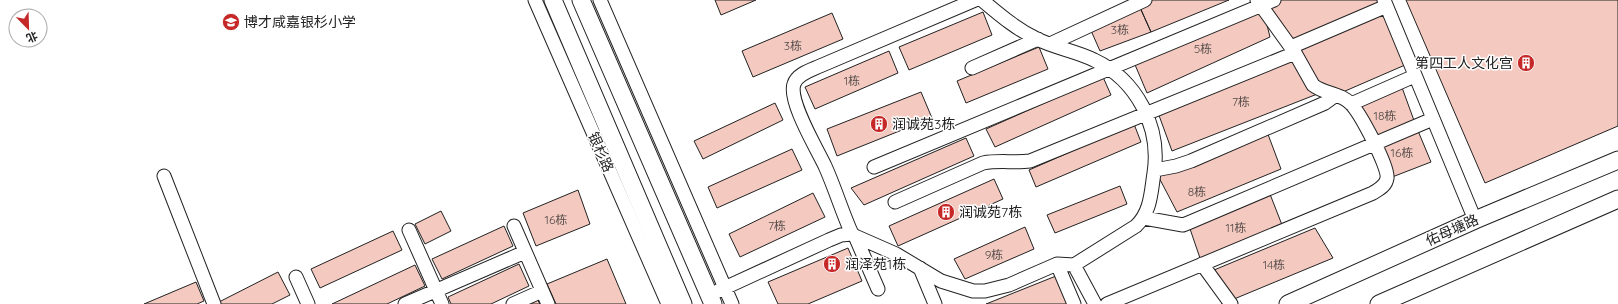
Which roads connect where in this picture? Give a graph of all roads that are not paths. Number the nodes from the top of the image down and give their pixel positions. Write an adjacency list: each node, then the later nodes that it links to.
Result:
1 (535, 0): 49 (street, 银杉路)
2 (552, 0): 50 (main road, 银杉路)
3 (581, 0): 42 (main road)
4 (600, 0): 38 (street)
5 (975, 0): 31 (street)
6 (982, 0): 10 (street)
7 (1145, 0): 11 (street)
8 (1264, 2): 12 (street); 14 (street)
9 (1383, 4): 12 (street); 28 (street)
10 (1038, 39): 11 (street); 13 (street)
11 (1050, 44): 14 (street)
12 (1293, 50): 16 (street); 18 (street)
13 (972, 68)
14 (1111, 69): 18 (street); 22 (street)
15 (1410, 78): 17 (street)
16 (1336, 95): 17 (street); 23 (street)
17 (1352, 104): 20 (street)
18 (1147, 114): 23 (street); 26 (street)
19 (1428, 121): 20 (street)
20 (1374, 142): 27 (street); 34 (street)
21 (1618, 160): 28 (main road, 佑母塘路)
22 (874, 167)
23 (1154, 170): 27 (street)
24 (164, 176): 43 (street)
25 (1618, 199): 58 (main road)
26 (896, 202)
27 (1144, 218): 35 (street)
28 (1475, 220): 57 (main road, 佑母塘路)
29 (514, 226): 32 (street)
30 (409, 230): 40 (street)
31 (853, 235): 36 (street); 38 (street); 39 (street)
32 (525, 252): 40 (street); 41 (street)
33 (1057, 264): 35 (street); 36 (street); 53 (street)
34 (1202, 264): 55 (street); 56 (street)
35 (1074, 265): 54 (street)
36 (920, 268): 52 (street)
37 (296, 277): 44 (street)
38 (725, 288): 42 (street); 51 (street)
39 (878, 289)
40 (436, 291): 45 (street); 46 (street)
41 (542, 291): 47 (street); 48 (street)
42 (711, 300)
43 (214, 304)
44 (308, 304)
45 (405, 304)
46 (442, 304)
47 (513, 304)
48 (548, 304)
49 (668, 304)
50 (684, 304)
51 (732, 304)
52 (935, 304)
53 (1074, 304)
54 (1095, 304)
55 (1107, 304)
56 (1231, 304)
57 (1288, 304)
58 (1378, 304)

